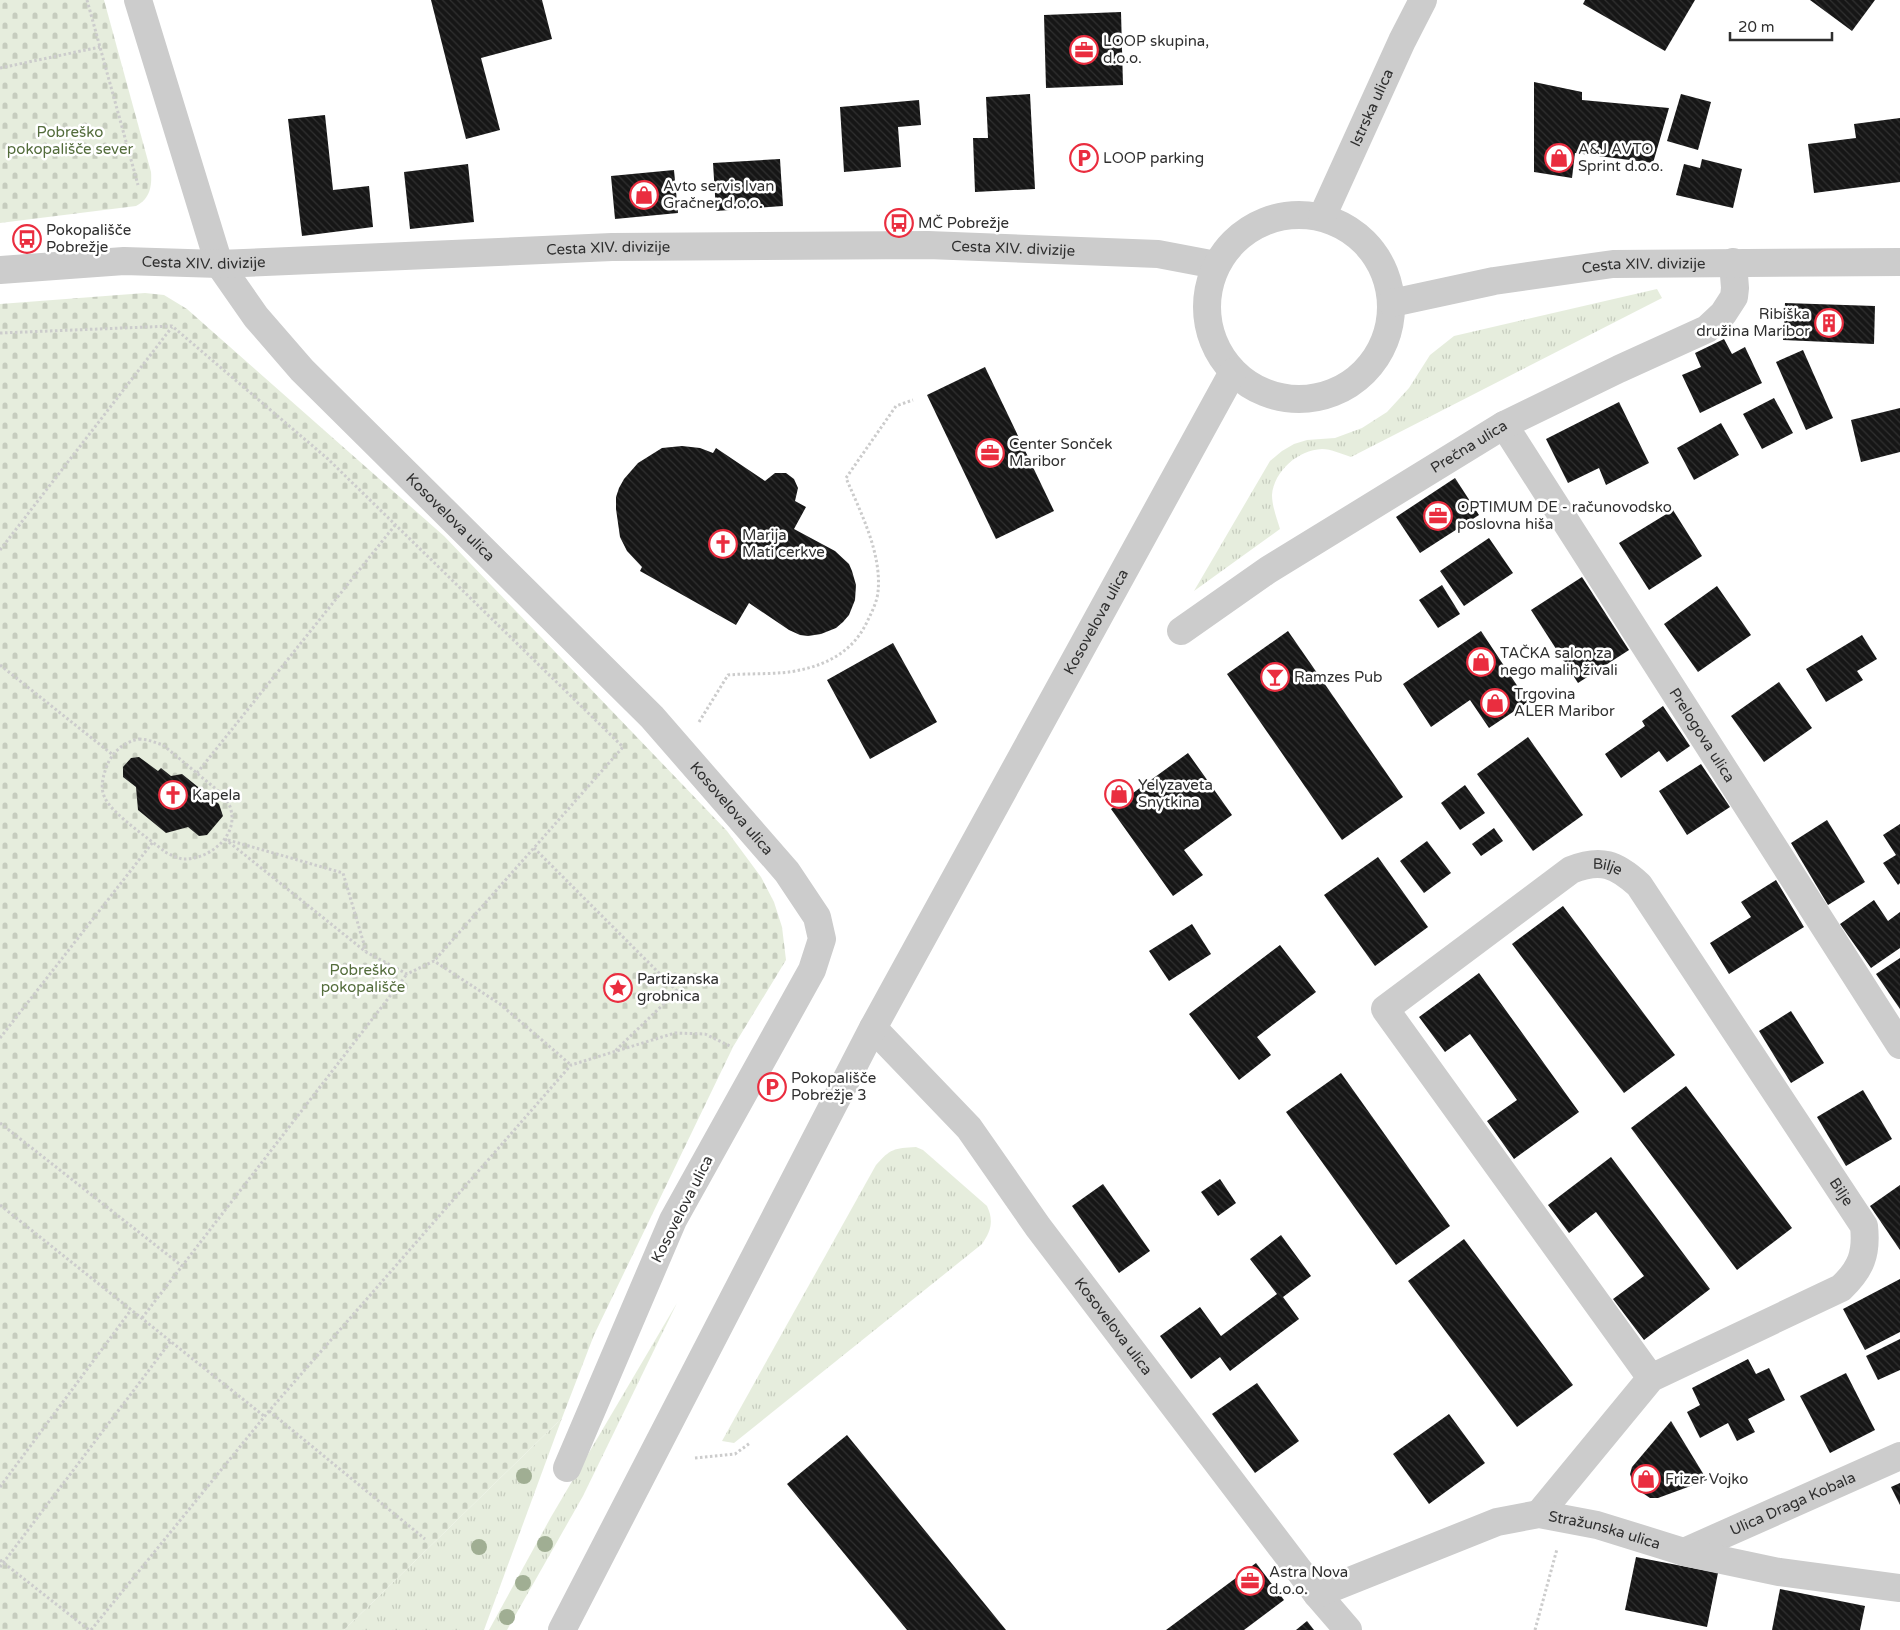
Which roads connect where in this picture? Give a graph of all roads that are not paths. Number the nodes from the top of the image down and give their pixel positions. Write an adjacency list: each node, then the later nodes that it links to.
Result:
1 (1423, 0): 3 (street, Istrska ulica)
2 (144, 2): 6 (street, Kosovelova ulica)
3 (1322, 217): 7 (street); 9 (street)
4 (1733, 262): 5 (street, Cesta XIV. divizije); 9 (street, Cesta XIV. divizije); 11 (street, Prečna ulica)
5 (1900, 262)
6 (219, 264): 7 (street, Cesta XIV. divizije); 8 (street, Cesta XIV. divizije); 17 (street, Kosovelova ulica)
7 (1216, 265): 10 (street)
8 (0, 270)
9 (1392, 303): 10 (street)
10 (1233, 372): 13 (street, Kosovelova ulica)
11 (1504, 425): 12 (street, Prečna ulica); 14 (street, Prelogova ulica)
12 (1181, 631)
13 (873, 1028): 21 (street, Kosovelova ulica); 22 (street, Kosovelova ulica)
14 (1900, 1045)
15 (1651, 1378): 15 (street, Bilje); 18 (street, Bilje)
16 (1900, 1456): 19 (street, Ulica Draga Kobala)
17 (567, 1468)
18 (1552, 1517): 19 (street, Stražunska ulica); 21 (street, Stražunska ulica)
19 (1684, 1552): 20 (street, Stražunska ulica)
20 (1900, 1588)
21 (1318, 1594): 23 (street, Kosovelova ulica)
22 (562, 1630)
23 (1348, 1630)

